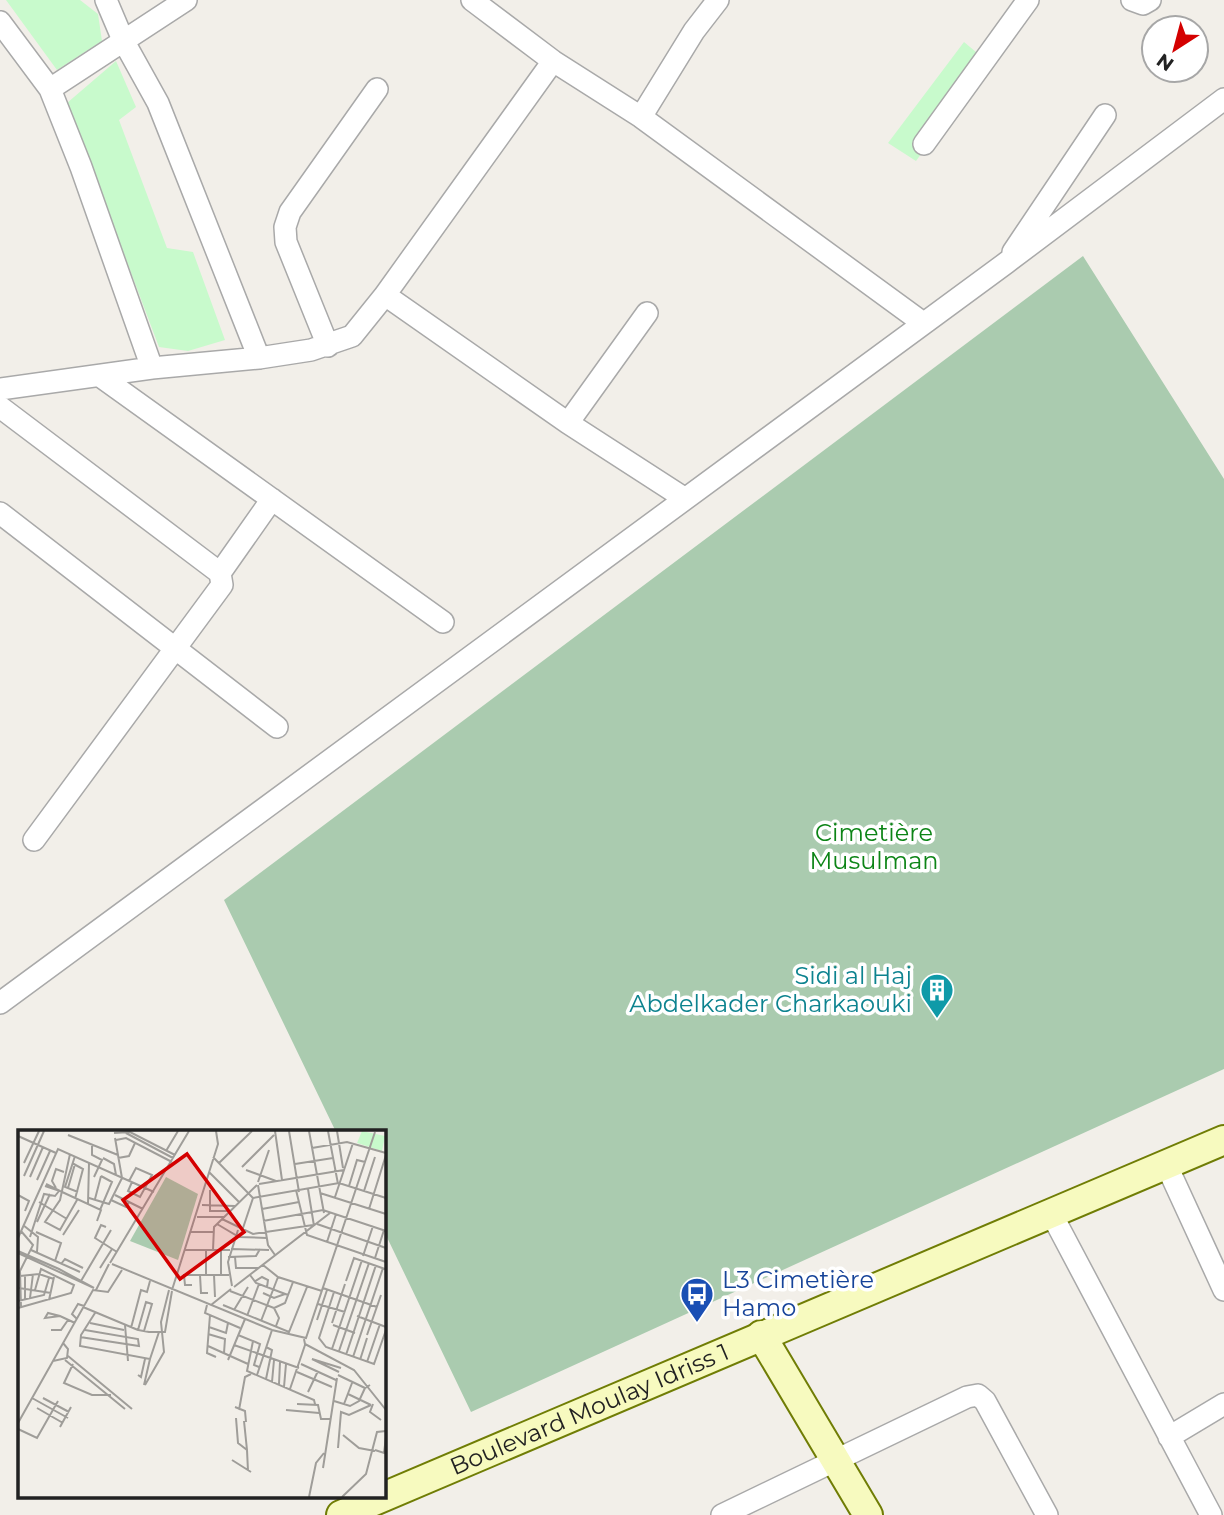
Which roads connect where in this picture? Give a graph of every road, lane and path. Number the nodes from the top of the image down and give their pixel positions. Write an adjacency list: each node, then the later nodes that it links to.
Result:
1 (106, 0): 9 (street)
2 (186, 0): 9 (street)
3 (472, 0): 10 (street)
4 (718, 0): 15 (street)
5 (1028, 0): 16 (street)
6 (1132, 0): 7 (street)
7 (1150, 0)
8 (2, 30): 11 (street)
9 (123, 40): 11 (street); 22 (street)
10 (553, 61): 15 (street); 18 (street)
11 (50, 89): 23 (street)
12 (377, 89): 21 (street)
13 (1224, 99): 17 (street)
14 (1105, 115): 17 (street)
15 (641, 117): 20 (street)
16 (924, 144)
17 (1006, 263): 20 (street)
18 (385, 295): 21 (street); 27 (street)
19 (647, 313): 27 (street)
20 (923, 323): 28 (street)
21 (328, 346): 22 (street)
22 (259, 358): 23 (street)
23 (152, 368): 24 (street)
24 (100, 376): 25 (street); 29 (street)
25 (0, 389)
26 (0, 407): 31 (street)
27 (568, 423): 28 (street)
28 (684, 498): 36 (street)
29 (272, 499): 31 (street); 32 (street)
30 (0, 513): 33 (street)
31 (219, 573): 33 (street)
32 (443, 622)
33 (176, 649): 34 (street); 35 (street)
34 (277, 727)
35 (34, 840)
36 (0, 1003)
37 (1224, 1140): 38 (main road, Boulevard Moulay Idriss 1)
38 (1166, 1164): 39 (main road, Boulevard Moulay Idriss 1); 40 (street)
39 (1051, 1213): 41 (main road, Boulevard Moulay Idriss 1); 43 (street)
40 (1224, 1290)
41 (761, 1335): 44 (main road); 45 (main road, Boulevard Moulay Idriss 1)
42 (1224, 1405): 43 (street)
43 (1169, 1437): 51 (street)
44 (836, 1460): 48 (street); 49 (main road); 50 (street)
45 (385, 1496)
46 (381, 1498): 47 (main road, Boulevard Moulay Idriss 1)
47 (341, 1515)
48 (723, 1515)
49 (868, 1515)
50 (1047, 1515)
51 (1211, 1515)

